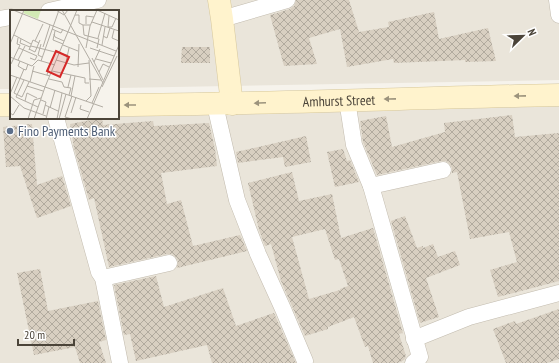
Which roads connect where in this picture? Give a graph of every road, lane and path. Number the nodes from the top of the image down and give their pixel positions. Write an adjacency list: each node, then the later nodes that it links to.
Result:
1 (98, 0): 5 (street)
2 (287, 0): 4 (street)
3 (557, 0): 6 (street)
4 (221, 9): 11 (main road)
5 (53, 10)
6 (559, 15)
7 (10, 17): 8 (street)
8 (0, 19)
9 (559, 95): 10 (main road, Amhurst Street, one-way to 10)
10 (347, 100): 11 (main road, Amhurst Street, one-way to 11); 15 (street)
11 (224, 104): 12 (main road, Amhurst Street, one-way to 12); 20 (street)
12 (119, 105)
13 (56, 119): 17 (street)
14 (443, 170): 15 (street)
15 (371, 186): 19 (street)
16 (169, 263): 17 (street)
17 (103, 278): 21 (street)
18 (559, 293): 19 (street)
19 (414, 339): 22 (street)
20 (305, 361)
21 (120, 363)
22 (413, 363)

